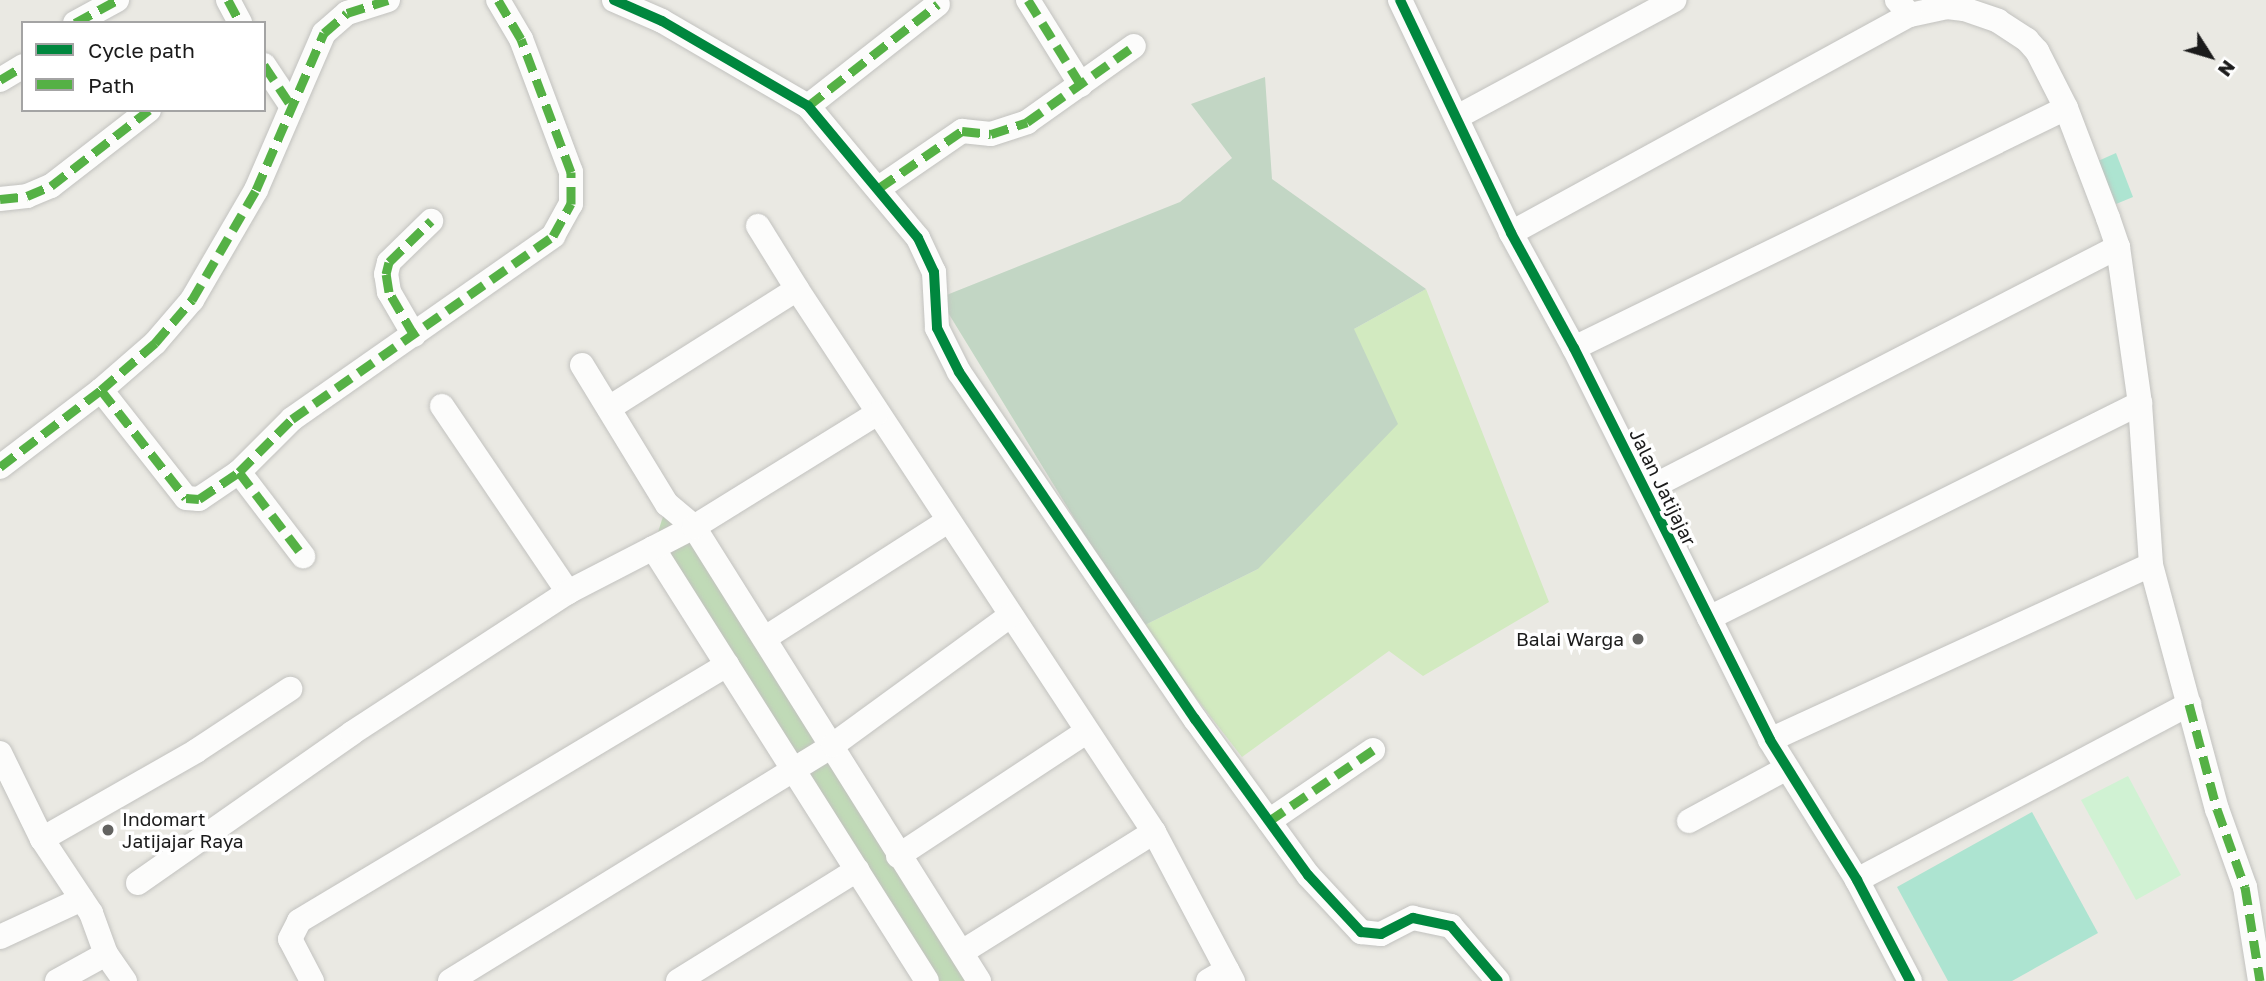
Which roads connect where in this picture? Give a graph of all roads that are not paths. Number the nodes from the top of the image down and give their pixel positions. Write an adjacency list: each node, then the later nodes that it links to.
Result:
1 (117, 0): 11 (street)
2 (228, 0): 12 (street)
3 (388, 0): 19 (street)
4 (498, 0): 30 (street)
5 (614, 0): 18 (street)
6 (1028, 0): 17 (street)
7 (1400, 0): 22 (street, Jalan Jatijajar)
8 (1674, 0): 22 (street)
9 (937, 4): 18 (street)
10 (1904, 7): 20 (street); 27 (street)
11 (79, 21)
12 (239, 21)
13 (1135, 46): 17 (street)
14 (21, 67): 16 (street)
15 (266, 68): 19 (street)
16 (0, 80)
17 (1081, 85): 23 (street)
18 (808, 106): 23 (street)
19 (292, 107): 33 (street)
20 (2066, 108): 28 (street); 31 (street)
21 (146, 112): 24 (street)
22 (1457, 117): 27 (street, Jalan Jatijajar)
23 (879, 188): 61 (street)
24 (0, 199)
25 (431, 221): 30 (street)
26 (758, 226): 29 (street)
27 (1511, 233): 31 (street, Jalan Jatijajar)
28 (2118, 247): 34 (street); 40 (street)
29 (797, 289): 36 (street); 37 (street)
30 (414, 335): 39 (street)
31 (1574, 348): 40 (street, Jalan Jatijajar)
32 (582, 365): 36 (street)
33 (102, 390): 38 (street); 39 (street)
34 (2140, 403): 46 (street); 49 (street)
35 (442, 406): 47 (street)
36 (609, 408): 41 (street)
37 (876, 414): 42 (street); 43 (street)
38 (0, 467)
39 (239, 472): 45 (street)
40 (1646, 490): 49 (street, Jalan Jatijajar)
41 (667, 504): 43 (street); 44 (street)
42 (947, 521): 48 (street); 50 (street)
43 (694, 527): 44 (street); 50 (street)
44 (653, 548): 47 (street); 51 (street)
45 (303, 556)
46 (2151, 565): 53 (street); 55 (street)
47 (568, 592): 68 (street)
48 (1011, 615): 54 (street); 56 (street)
49 (1709, 618): 55 (street, Jalan Jatijajar)
50 (765, 638): 56 (street)
51 (727, 665): 59 (street); 76 (street)
52 (290, 689): 64 (street)
53 (2189, 704): 67 (street); 83 (street)
54 (1086, 732): 63 (street); 65 (street)
55 (1770, 740): 60 (street, Jalan Jatijajar)
56 (833, 745): 59 (street); 65 (street)
57 (1373, 750): 61 (street)
58 (0, 752): 64 (street)
59 (790, 769): 66 (street); 77 (street)
60 (1785, 769): 62 (street); 67 (street, Jalan Jatijajar)
61 (1269, 821): 81 (street)
62 (1689, 821)
63 (1154, 832): 71 (street); 73 (street)
64 (42, 839): 69 (street)
65 (898, 856): 71 (street)
66 (857, 870): 78 (street); 79 (street)
67 (1857, 880): 82 (street, Jalan Jatijajar)
68 (138, 883)
69 (82, 899): 70 (street); 72 (street)
70 (0, 937)
71 (962, 952): 80 (street)
72 (106, 954): 74 (street); 75 (street)
73 (1223, 977)
74 (57, 981)
75 (125, 981)
76 (312, 981)
77 (450, 981)
78 (678, 981)
79 (926, 981)
80 (979, 981)
81 (1498, 981)
82 (1910, 981)
83 (2260, 981)

